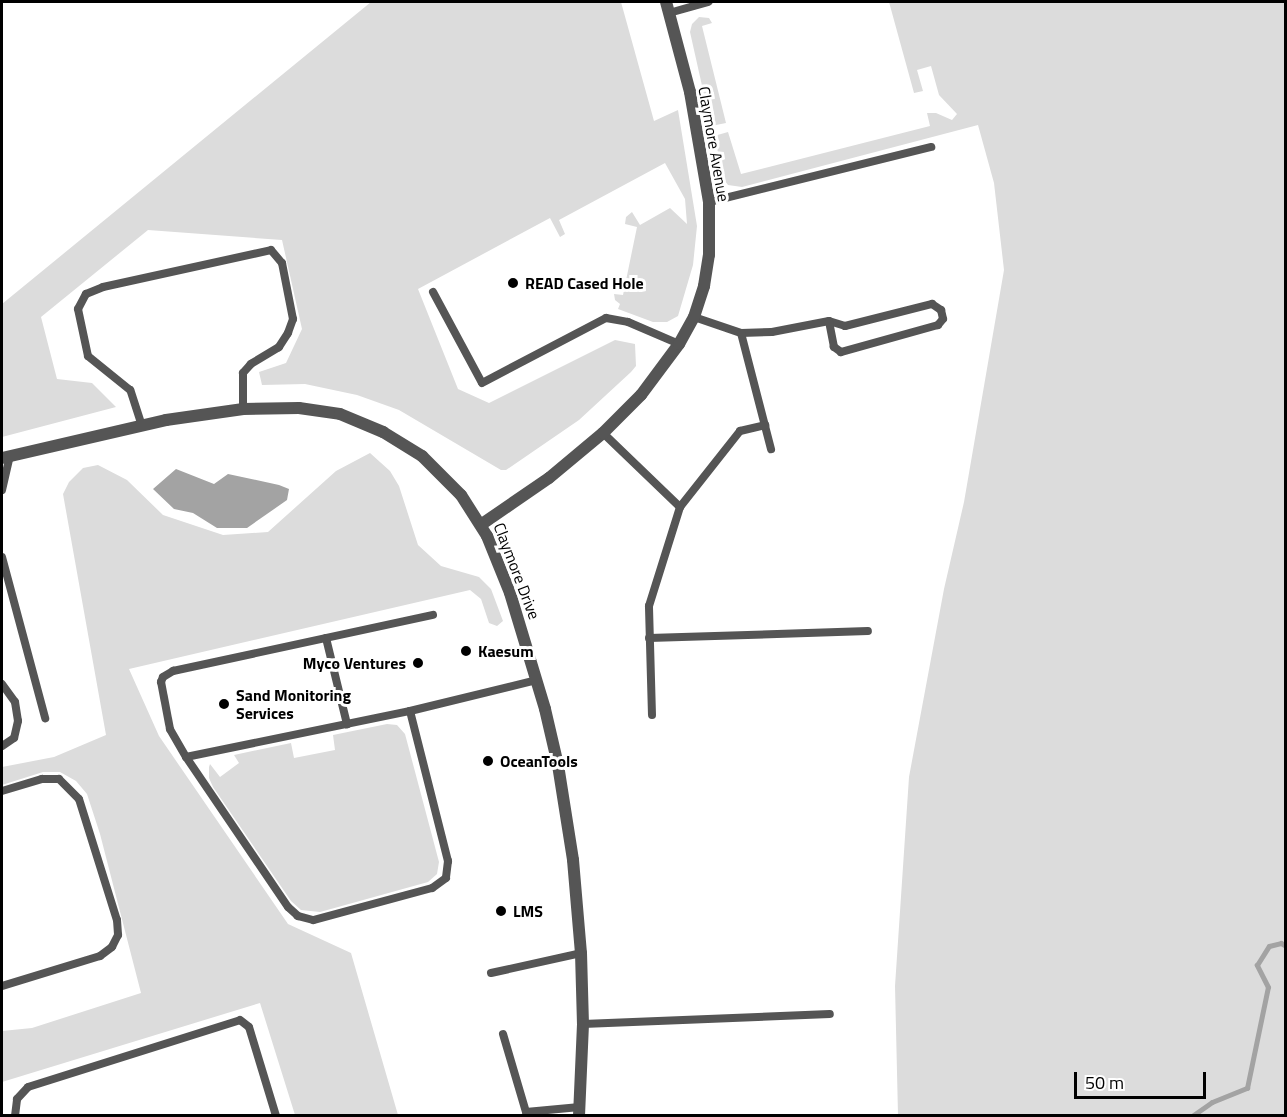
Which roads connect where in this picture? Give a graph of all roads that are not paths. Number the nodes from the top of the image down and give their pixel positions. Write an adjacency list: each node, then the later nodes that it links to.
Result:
1 (708, 2): 2 (lane)
2 (668, 7): 4 (street, Claymore Avenue)
3 (931, 147): 4 (lane)
4 (709, 202): 6 (street, Claymore Avenue)
5 (434, 292): 9 (lane)
6 (694, 317): 8 (lane); 9 (street, Claymore Avenue)
7 (829, 321): 7 (lane); 8 (lane)
8 (741, 333): 11 (lane)
9 (679, 344): 13 (street, Claymore Avenue)
10 (243, 409): 12 (street, Claymore Drive); 12 (lane); 18 (street, Claymore Drive)
11 (765, 425): 14 (lane); 17 (lane)
12 (142, 426): 15 (street, Claymore Drive)
13 (603, 433): 17 (lane); 18 (street, Claymore Avenue)
14 (771, 449)
15 (6, 457): 16 (lane)
16 (2, 490)
17 (680, 507): 22 (lane)
18 (482, 524): 24 (street, Claymore Drive)
19 (2, 556): 28 (lane)
20 (433, 615): 23 (lane)
21 (868, 631): 22 (lane)
22 (649, 638): 27 (lane)
23 (326, 639): 29 (lane); 31 (lane)
24 (537, 680): 26 (lane); 33 (street, Claymore Drive)
25 (2, 684): 30 (lane)
26 (410, 711): 29 (lane); 31 (lane)
27 (652, 715)
28 (45, 718)
29 (347, 724): 31 (lane)
30 (2, 747)
31 (186, 758)
32 (2, 791): 35 (lane)
33 (581, 953): 34 (lane); 37 (street, Claymore Drive)
34 (491, 973)
35 (2, 986)
36 (830, 1014): 37 (lane)
37 (583, 1024): 39 (street, Claymore Drive)
38 (503, 1034): 39 (lane)
39 (580, 1112)
40 (15, 1116): 41 (lane)
41 (276, 1116)

